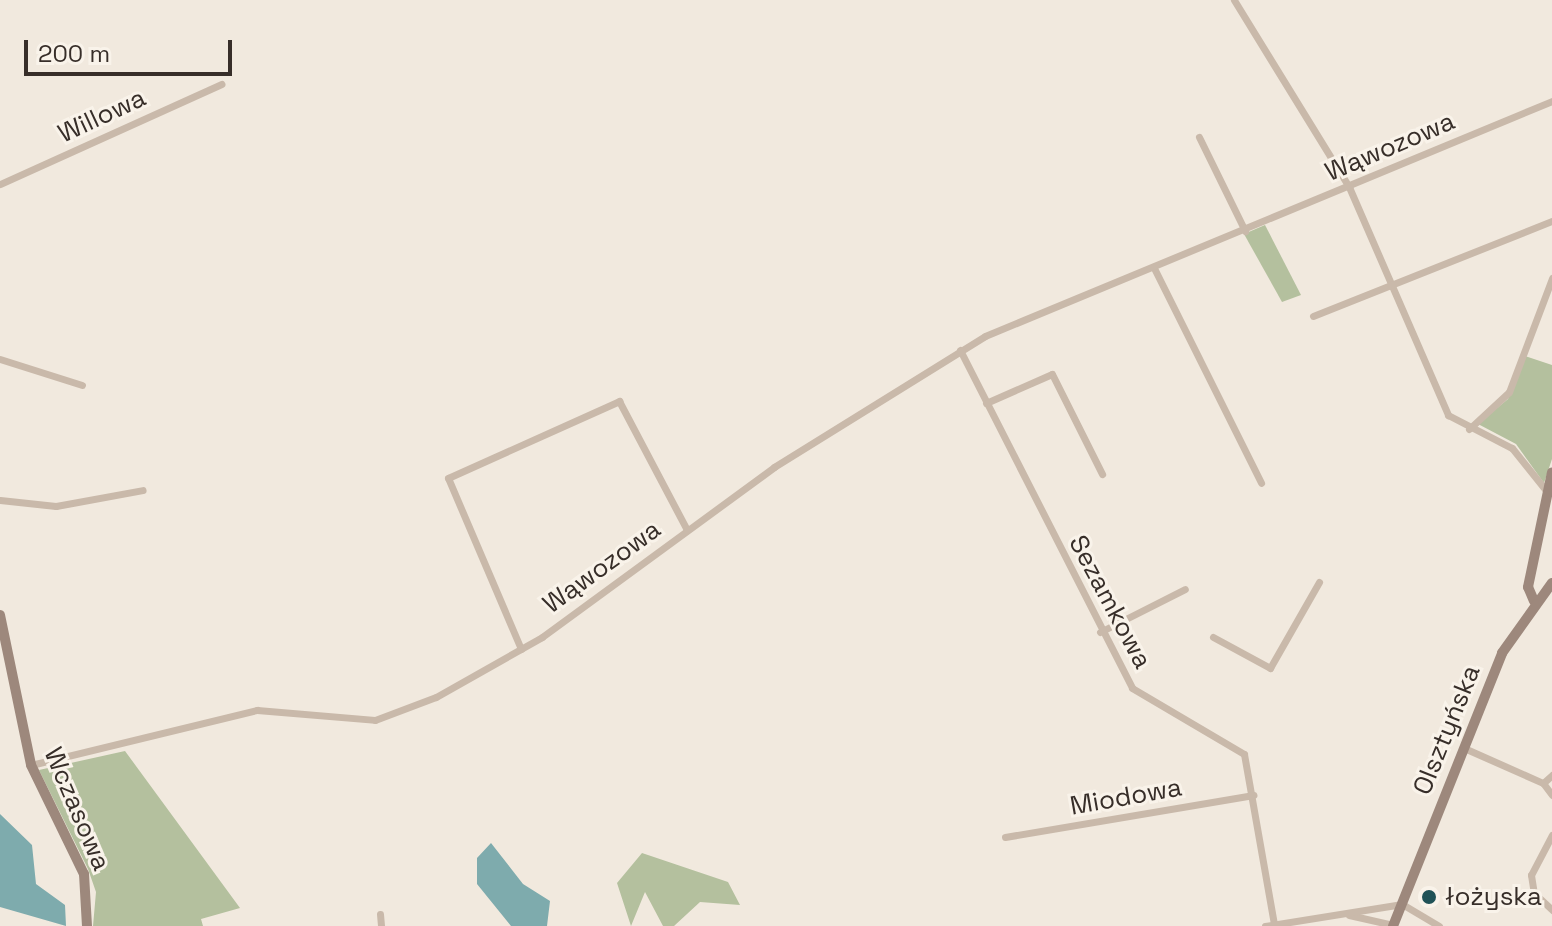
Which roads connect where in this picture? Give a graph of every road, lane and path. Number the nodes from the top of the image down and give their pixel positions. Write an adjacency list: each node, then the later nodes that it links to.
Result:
1 (1234, 0): 6 (street)
2 (221, 84): 5 (street, Willowa)
3 (1552, 101): 6 (street, Wąwozowa)
4 (1199, 137): 8 (street)
5 (0, 184)
6 (1349, 187): 8 (street, Wąwozowa); 11 (street)
7 (1552, 221): 11 (street)
8 (1245, 231): 9 (street, Wąwozowa)
9 (1154, 268): 13 (street, Wąwozowa); 20 (street)
10 (1552, 278): 17 (street)
11 (1390, 286): 12 (street); 17 (street)
12 (1313, 316)
13 (960, 350): 16 (street, Sezamkowa); 24 (street, Wąwozowa)
14 (0, 359): 15 (street)
15 (82, 385)
16 (986, 403): 19 (street); 30 (street, Sezamkowa)
17 (1469, 429): 22 (street)
18 (1552, 472): 22 (street)
19 (1102, 474)
20 (1261, 483)
21 (143, 490): 23 (street)
22 (1548, 493): 28 (street)
23 (1, 498)
24 (687, 530): 32 (street, Wąwozowa); 32 (street)
25 (1319, 582): 31 (street)
26 (1552, 583): 28 (street, Olsztyńska)
27 (1185, 589): 30 (street)
28 (1534, 601): 33 (street, Olsztyńska)
29 (0, 615): 34 (street, Wczasowa)
30 (1100, 632): 37 (street, Sezamkowa)
31 (1213, 637)
32 (521, 649): 34 (street, Wąwozowa)
33 (1464, 748): 36 (street); 41 (street, Olsztyńska)
34 (31, 765): 46 (street, Wczasowa)
35 (1552, 775): 36 (street)
36 (1543, 783): 38 (street)
37 (1253, 795): 40 (street, Miodowa); 45 (street, Sezamkowa)
38 (1552, 795)
39 (1552, 835): 42 (street)
40 (1005, 837)
41 (1402, 904): 44 (street); 49 (street, Olsztyńska); 50 (street)
42 (1552, 910)
43 (380, 914): 47 (street)
44 (1333, 915): 45 (street); 48 (street); 49 (street)
45 (1269, 925)
46 (87, 926)
47 (381, 926)
48 (1332, 926)
49 (1393, 926)
50 (1439, 926)

